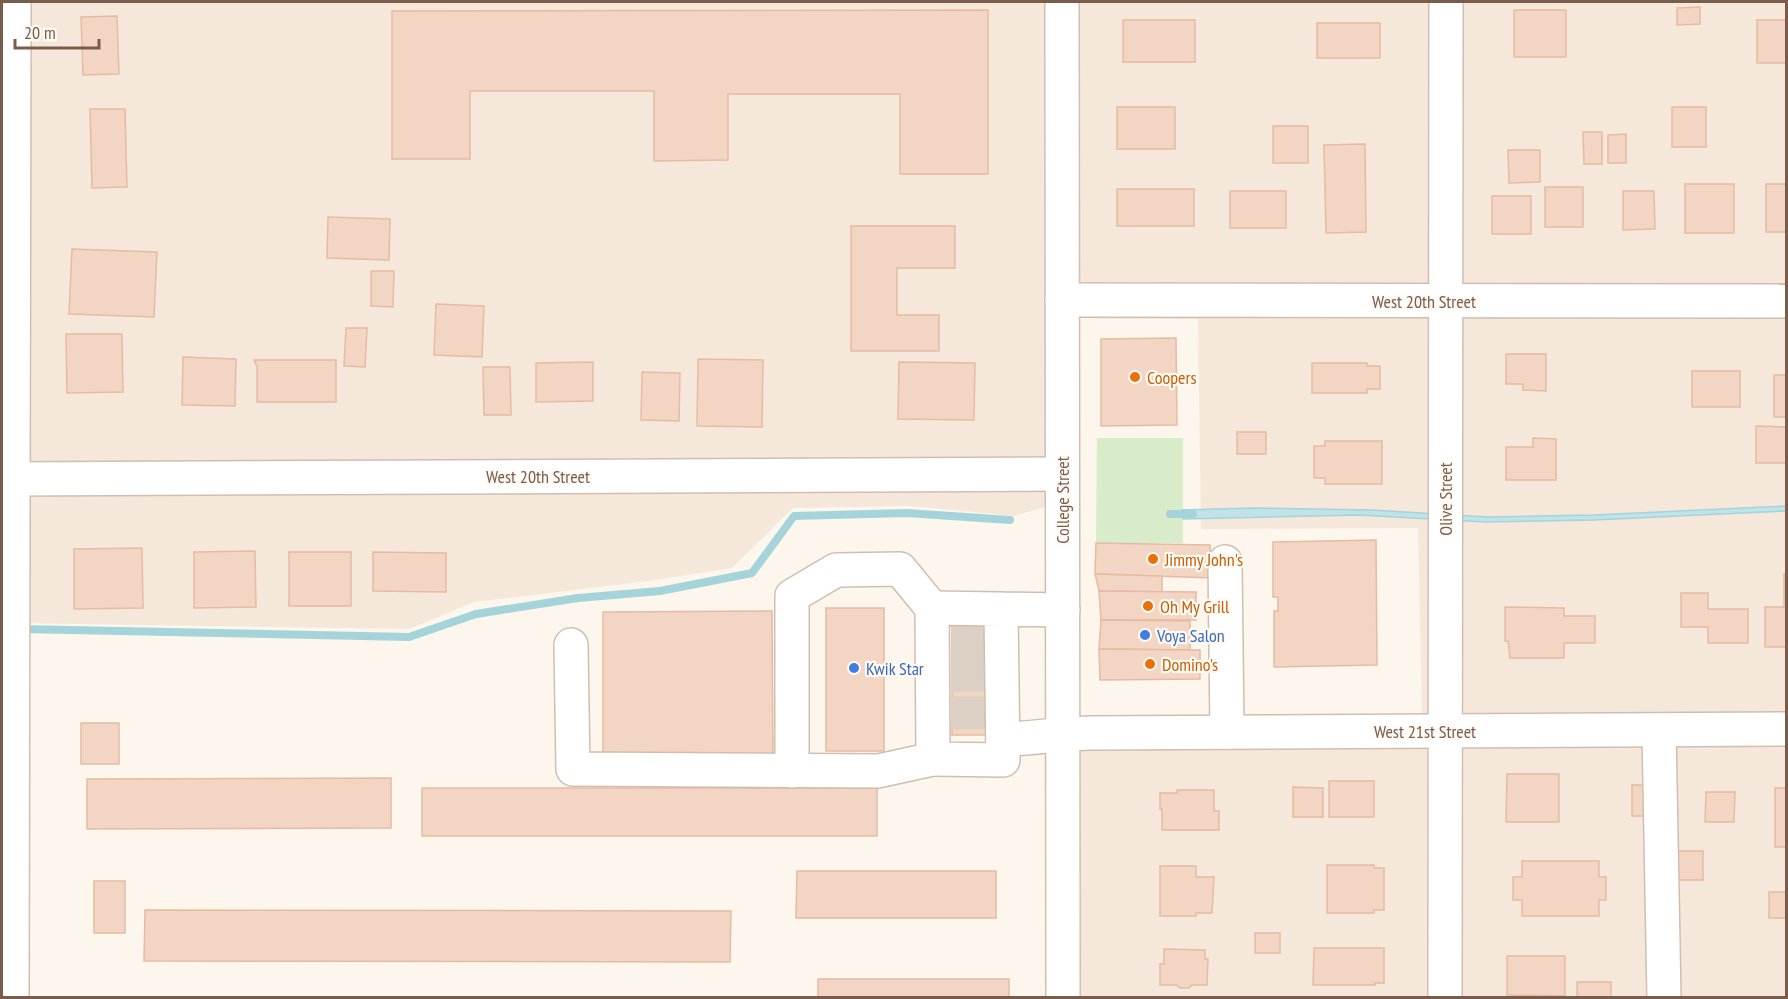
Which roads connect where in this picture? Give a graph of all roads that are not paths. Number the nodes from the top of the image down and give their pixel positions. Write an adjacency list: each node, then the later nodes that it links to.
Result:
1 (14, 2): 4 (street)
2 (1062, 2): 5 (street, College Street)
3 (1446, 2): 6 (street, Olive Street)
4 (8, 202): 9 (street)
5 (1062, 300): 6 (street, West 20th Street); 8 (street, College Street)
6 (1445, 301): 7 (street, West 20th Street); 18 (street, Olive Street)
7 (1786, 302)
8 (1062, 474): 9 (street, West 20th Street); 13 (street, College Street)
9 (13, 479): 23 (street)
10 (1225, 562): 19 (street)
11 (932, 608): 12 (street); 21 (street); 22 (street)
12 (1001, 609): 13 (street); 15 (street)
13 (1062, 610): 20 (street, College Street)
14 (571, 645): 22 (street)
15 (998, 722): 20 (street, West 21st Street); 21 (street)
16 (1786, 729): 17 (street, West 21st Street)
17 (1659, 730): 18 (street, West 21st Street); 26 (street)
18 (1445, 731): 19 (street, West 21st Street); 25 (street, Olive Street)
19 (1227, 732): 20 (street, West 21st Street)
20 (1062, 733): 24 (street, College Street)
21 (933, 759): 22 (street)
22 (792, 771)
23 (12, 998)
24 (1062, 998)
25 (1444, 998)
26 (1664, 998)

